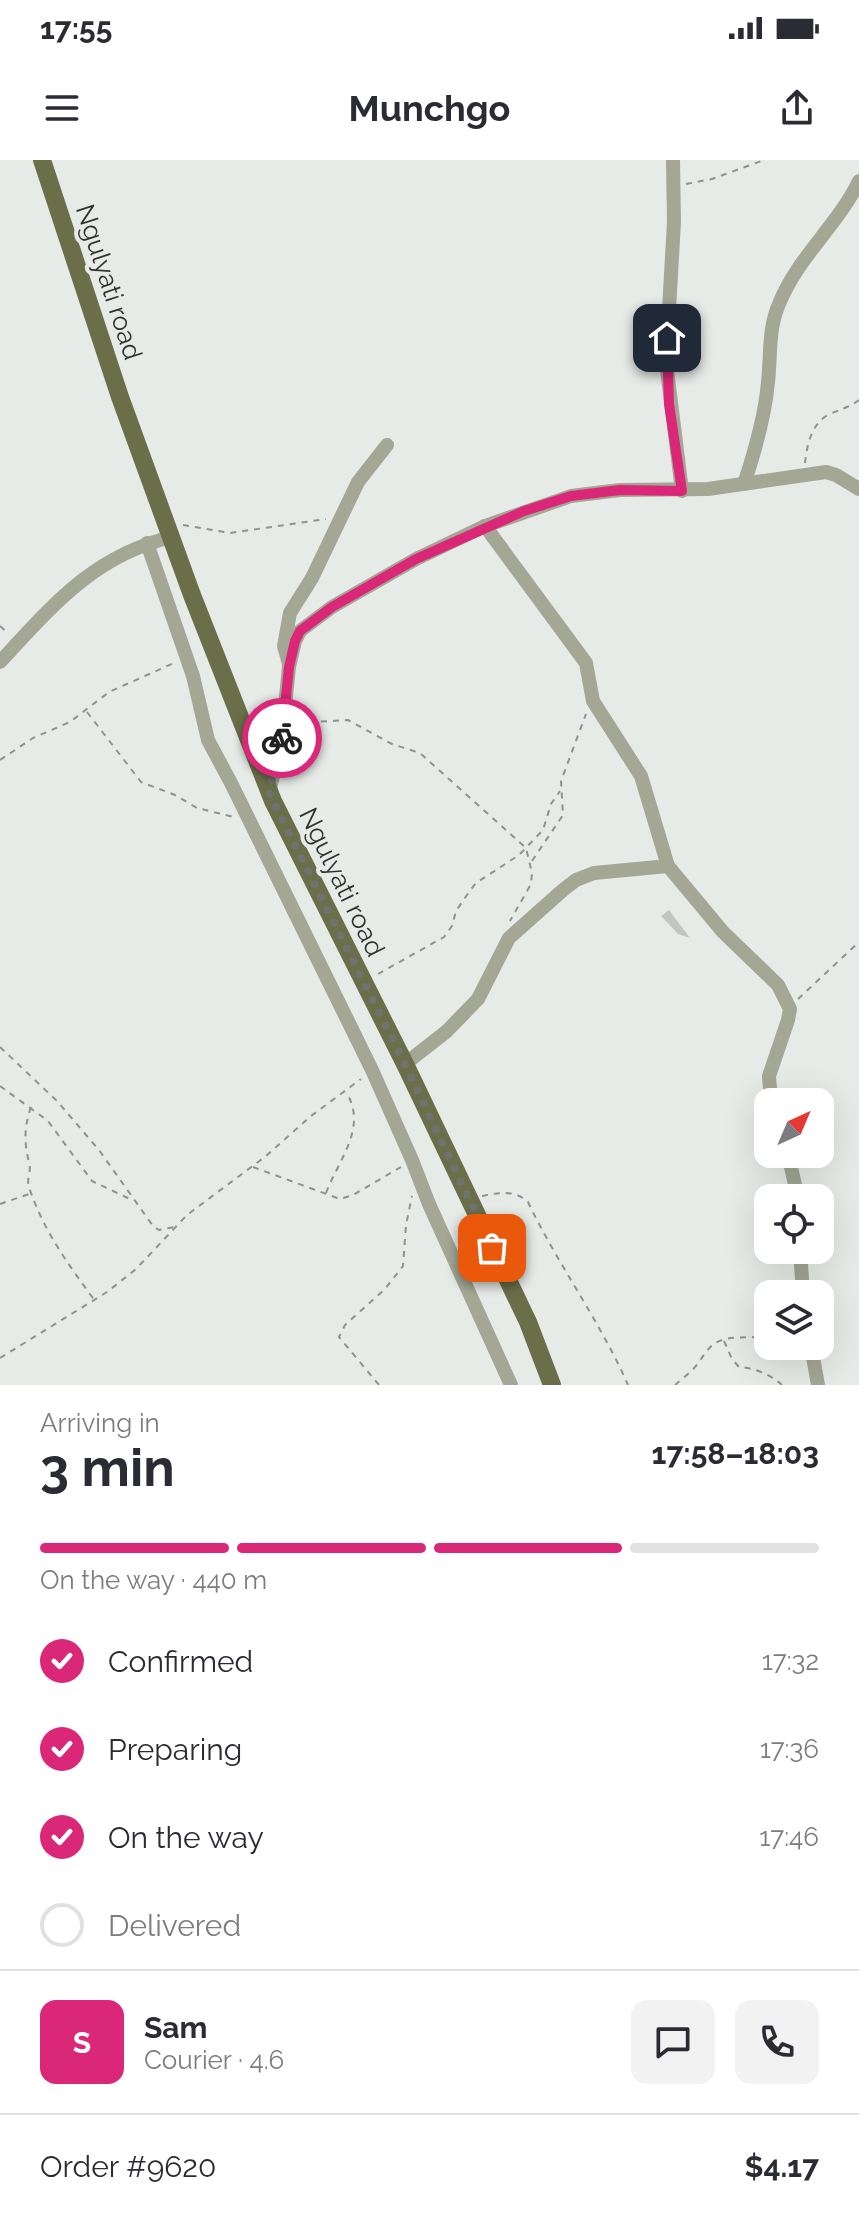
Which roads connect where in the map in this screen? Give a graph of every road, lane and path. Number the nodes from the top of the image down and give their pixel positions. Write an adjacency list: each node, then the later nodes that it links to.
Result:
1 (42, 160): 14 (main road, Ngulyati road)
2 (673, 160): 5 (street)
3 (764, 160): 5 (path)
4 (859, 181): 9 (street)
5 (673, 186): 11 (street)
6 (859, 400): 8 (path)
7 (387, 445): 12 (street)
8 (804, 474): 9 (street); 10 (street)
9 (744, 484): 11 (street)
10 (859, 489)
11 (682, 491): 13 (street)
12 (340, 517): 14 (path); 18 (street)
13 (485, 526): 18 (street); 19 (street)
14 (169, 528): 15 (street); 24 (main road, Ngulyati road)
15 (147, 543): 16 (street); 17 (street)
16 (186, 656): 20 (path); 25 (street)
17 (0, 662)
18 (289, 664): 21 (street)
19 (592, 698): 23 (path); 28 (street)
20 (86, 711): 22 (path); 25 (path)
21 (284, 723): 24 (street); 26 (path)
22 (0, 760)
23 (560, 791): 26 (path); 27 (path)
24 (269, 792): 31 (main road, Ngulyati road)
25 (248, 817): 35 (street)
26 (526, 848): 27 (path); 31 (path)
27 (531, 862): 29 (path)
28 (668, 866): 29 (street); 32 (street)
29 (509, 938): 34 (street)
30 (859, 942): 32 (path)
31 (362, 980): 34 (main road, Ngulyati road)
32 (790, 1009): 37 (street)
33 (0, 1047): 46 (path)
34 (405, 1064): 45 (main road, Ngulyati road)
35 (372, 1070): 38 (path); 40 (street)
36 (0, 1086): 39 (path)
37 (770, 1088)
38 (345, 1091): 41 (path); 44 (path)
39 (31, 1107): 43 (path); 46 (path)
40 (412, 1160): 44 (path); 55 (street)
41 (252, 1167): 44 (path); 48 (path)
42 (413, 1192): 54 (path)
43 (32, 1193): 47 (path); 49 (path)
44 (325, 1195)
45 (469, 1199): 56 (main road, Ngulyati road); 57 (path)
46 (135, 1201): 48 (path)
47 (0, 1204)
48 (174, 1227): 49 (path)
49 (95, 1301): 52 (path)
50 (754, 1338): 51 (path)
51 (724, 1340): 58 (path); 59 (path)
52 (0, 1358)
53 (814, 1360): 60 (street)
54 (379, 1385)
55 (511, 1385)
56 (552, 1385)
57 (628, 1385)
58 (675, 1385)
59 (782, 1385)
60 (818, 1385)

